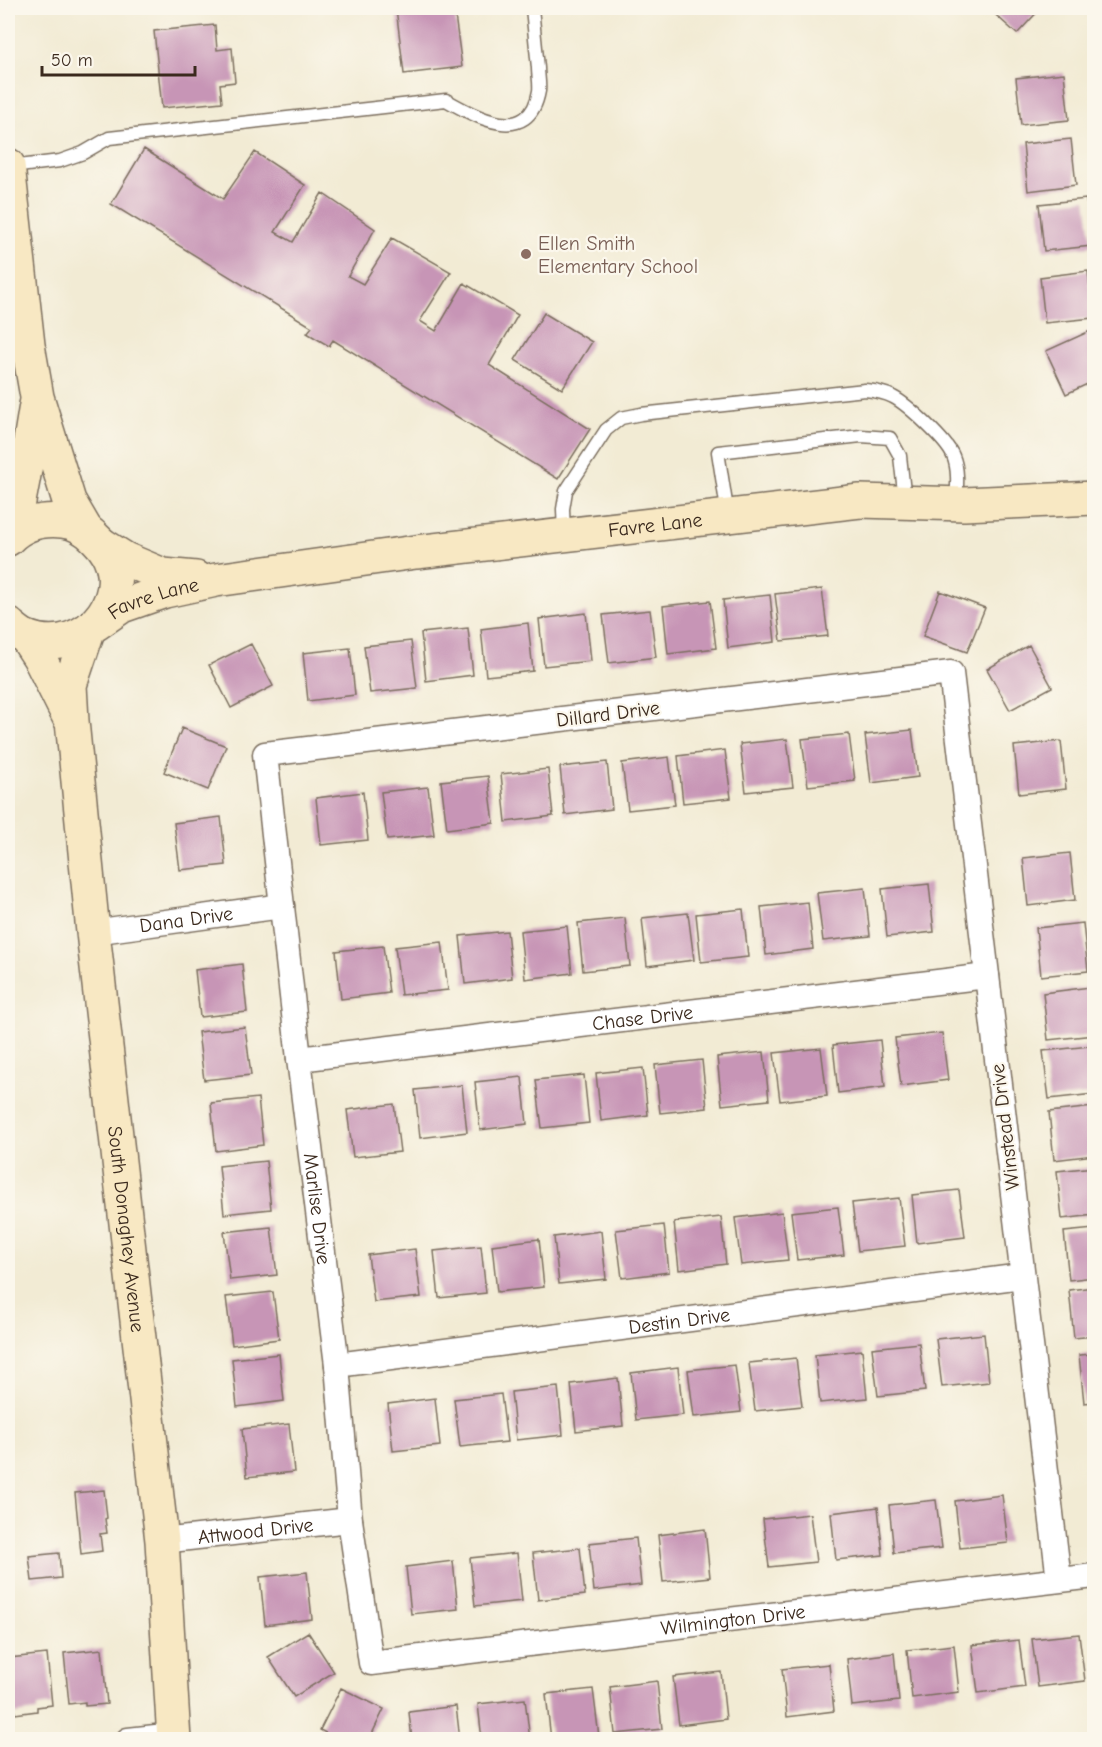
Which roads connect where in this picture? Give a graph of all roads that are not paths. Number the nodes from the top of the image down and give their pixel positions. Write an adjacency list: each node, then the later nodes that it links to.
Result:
1 (532, 8): 2 (lane)
2 (8, 166): 3 (street)
3 (37, 397): 8 (street); 10 (street)
4 (1095, 498): 6 (street, Favre Lane)
5 (906, 502): 6 (street, Favre Lane); 7 (street, Favre Lane); 7 (lane)
6 (956, 504): 9 (lane)
7 (728, 516): 9 (street, Favre Lane)
8 (10, 536): 10 (street)
9 (564, 536): 11 (street, Favre Lane)
10 (94, 537): 11 (street, Favre Lane); 12 (street, South Donaghey Avenue)
11 (216, 580): 12 (street, Favre Lane)
12 (92, 627): 13 (street, Favre Lane); 15 (street, South Donaghey Avenue)
13 (15, 630): 15 (street, South Donaghey Avenue)
14 (951, 673): 16 (street, Dillard Drive); 19 (street, Winstead Drive)
15 (72, 721): 18 (street, South Donaghey Avenue)
16 (265, 754): 17 (street, Marlise Drive)
17 (282, 906): 18 (street, Dana Drive); 20 (street, Marlise Drive)
18 (93, 932): 24 (street, South Donaghey Avenue)
19 (987, 976): 20 (street, Chase Drive); 21 (street, Winstead Drive)
20 (299, 1059): 22 (street, Marlise Drive)
21 (1022, 1276): 22 (street, Destin Drive); 26 (street, Winstead Drive)
22 (337, 1365): 23 (street, Marlise Drive)
23 (350, 1520): 24 (street, Attwood Drive); 27 (street, Marlise Drive)
24 (162, 1541): 28 (street, South Donaghey Avenue)
25 (1095, 1576): 26 (street, Wilmington Drive)
26 (1059, 1580): 27 (street, Wilmington Drive)
27 (371, 1663)
28 (174, 1737): 29 (street)
29 (128, 1740)

